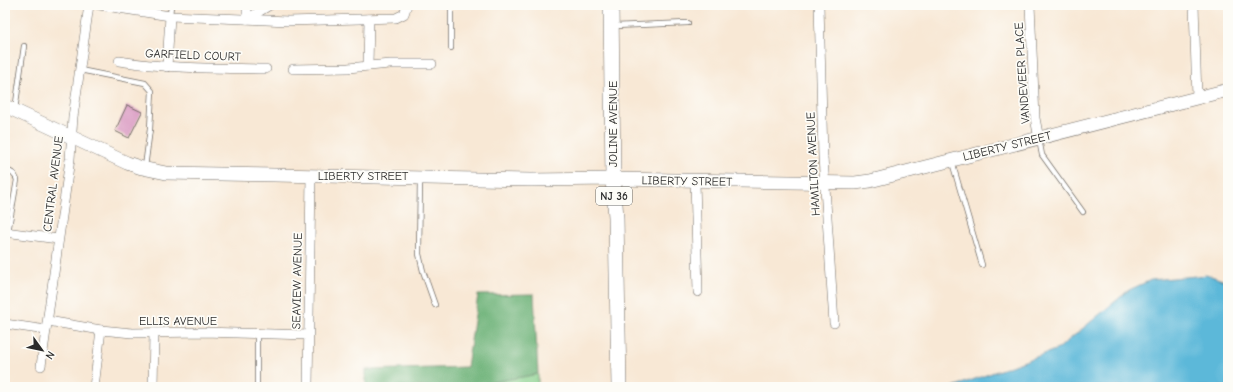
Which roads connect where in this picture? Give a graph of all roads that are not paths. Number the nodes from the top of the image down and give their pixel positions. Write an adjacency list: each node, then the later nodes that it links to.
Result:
1 (89, 5): 25 (street, CENTRAL AVENUE)
2 (99, 5): 12 (street)
3 (171, 5): 12 (lane)
4 (247, 5): 13 (street)
5 (270, 5): 13 (street)
6 (407, 5): 14 (street)
7 (451, 5): 18 (lane)
8 (611, 5): 16 (main road, JOLINE AVENUE / NJ 36)
9 (819, 5): 38 (street, HAMILTON AVENUE)
10 (1030, 5): 30 (street, VANDEVEER PLACE)
11 (1194, 5): 27 (street)
12 (170, 16): 13 (street); 22 (street)
13 (247, 19): 14 (street)
14 (369, 20): 21 (street)
15 (688, 23): 16 (lane)
16 (612, 26): 36 (main road, JOLINE AVENUE / NJ 36)
17 (24, 46): 28 (lane)
18 (451, 48)
19 (119, 61): 22 (street, GARFIELD COURT)
20 (432, 64): 21 (street)
21 (368, 66): 24 (street)
22 (167, 67): 23 (street, GARFIELD COURT)
23 (266, 69)
24 (293, 69)
25 (80, 70): 29 (street, CENTRAL AVENUE); 32 (lane)
26 (1228, 90): 27 (street, LIBERTY STREET)
27 (1197, 98): 30 (street, LIBERTY STREET)
28 (10, 109): 29 (street, LIBERTY STREET)
29 (71, 137): 32 (street, LIBERTY STREET); 41 (street, CENTRAL AVENUE)
30 (1039, 139): 31 (street, LIBERTY STREET); 39 (lane)
31 (952, 160): 38 (street, LIBERTY STREET); 42 (lane)
32 (145, 169): 34 (street, LIBERTY STREET)
33 (5, 170): 40 (lane)
34 (311, 176): 35 (street, LIBERTY STREET); 51 (street, SEAVIEW AVENUE)
35 (420, 177): 36 (street, LIBERTY STREET); 44 (lane)
36 (613, 179): 37 (street, LIBERTY STREET); 57 (main road, JOLINE AVENUE / NJ 36)
37 (695, 181): 38 (street, LIBERTY STREET); 43 (street)
38 (825, 183): 45 (street, HAMILTON AVENUE)
39 (1083, 212)
40 (6, 232): 41 (street)
41 (58, 239): 47 (street, CENTRAL AVENUE)
42 (982, 265)
43 (698, 292)
44 (435, 305)
45 (834, 323)
46 (5, 324): 47 (street, ELLIS AVENUE)
47 (47, 326): 48 (street, ELLIS AVENUE); 52 (street, CENTRAL AVENUE)
48 (101, 330): 49 (street, ELLIS AVENUE); 53 (street)
49 (154, 333): 50 (street, ELLIS AVENUE); 54 (street)
50 (257, 334): 51 (street, ELLIS AVENUE); 55 (lane)
51 (308, 335): 56 (street, SEAVIEW AVENUE)
52 (41, 366)
53 (94, 387)
54 (153, 387)
55 (257, 387)
56 (308, 387)
57 (619, 387)

